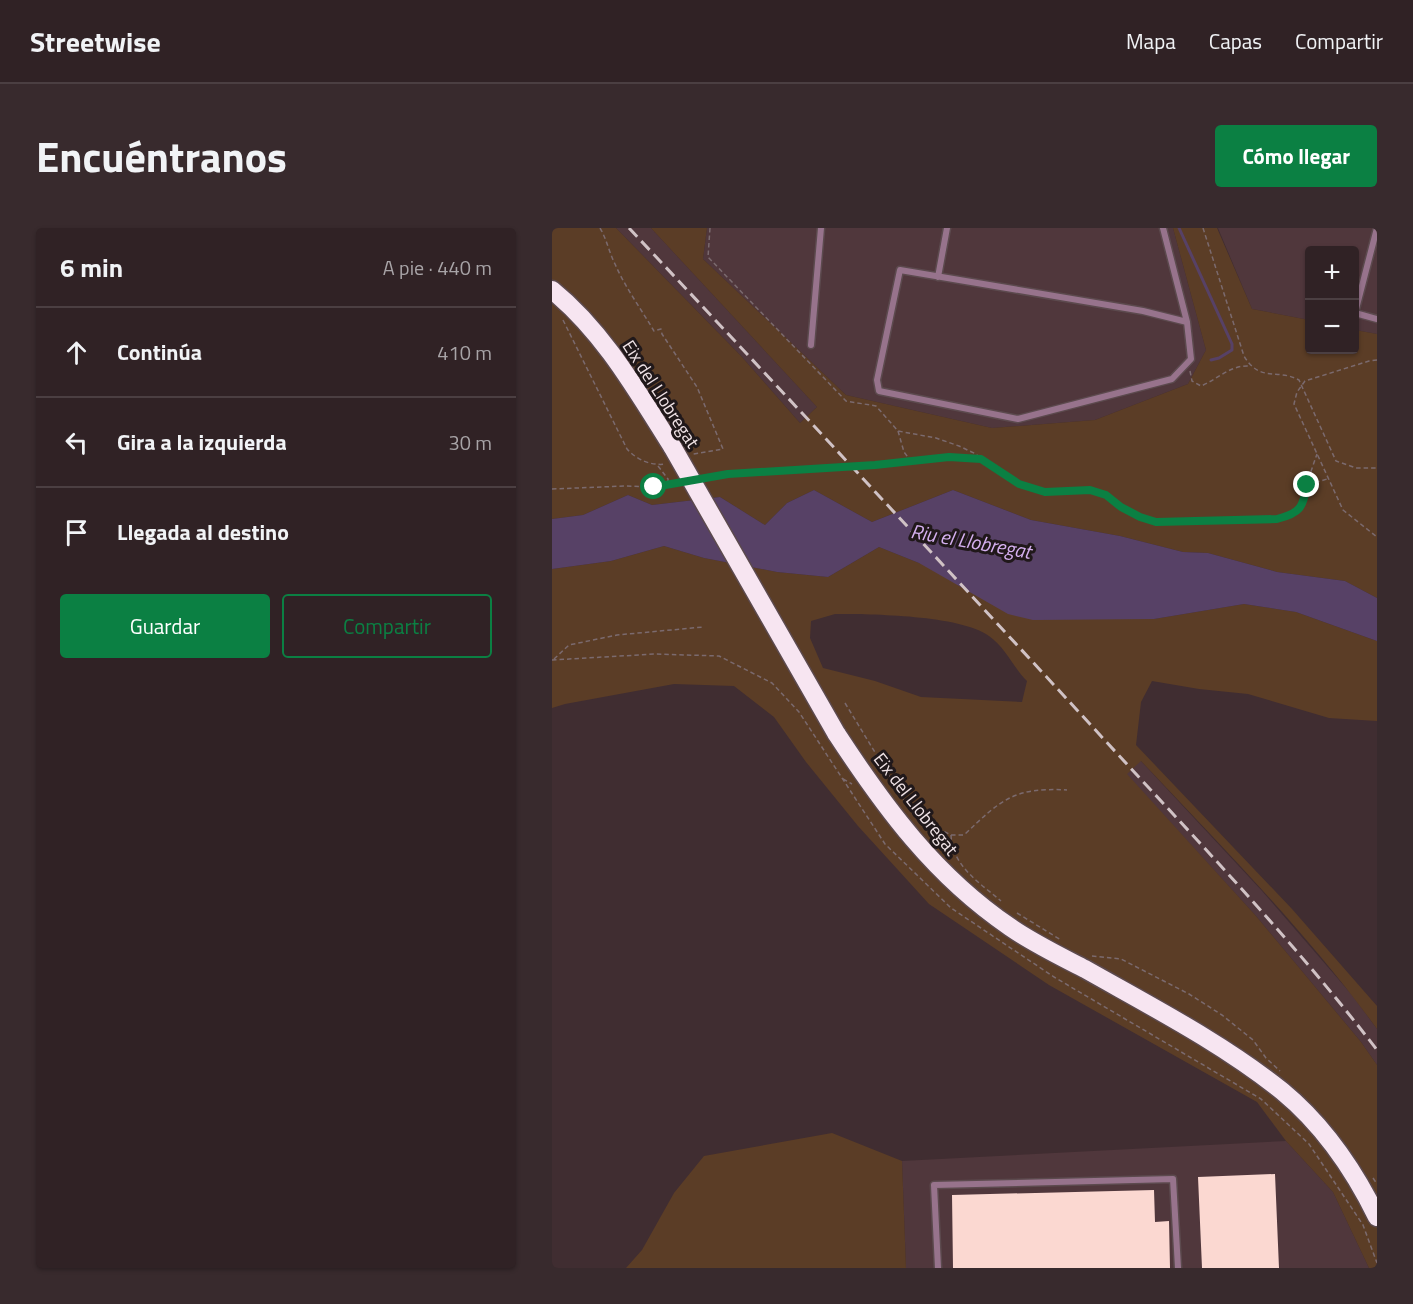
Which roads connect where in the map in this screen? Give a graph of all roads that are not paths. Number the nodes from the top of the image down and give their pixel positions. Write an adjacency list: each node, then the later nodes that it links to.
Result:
1 (821, 228): 9 (lane)
2 (947, 228): 5 (lane)
3 (1162, 228): 8 (lane)
4 (1377, 228): 7 (lane)
5 (938, 277): 8 (lane); 8 (lane)
6 (557, 295): 10 (highway, Eix del Llobregat, bridge)
7 (1377, 319)
8 (1187, 322)
9 (811, 345)
10 (1377, 1217)
11 (938, 1268): 12 (lane)
12 (1178, 1268)

